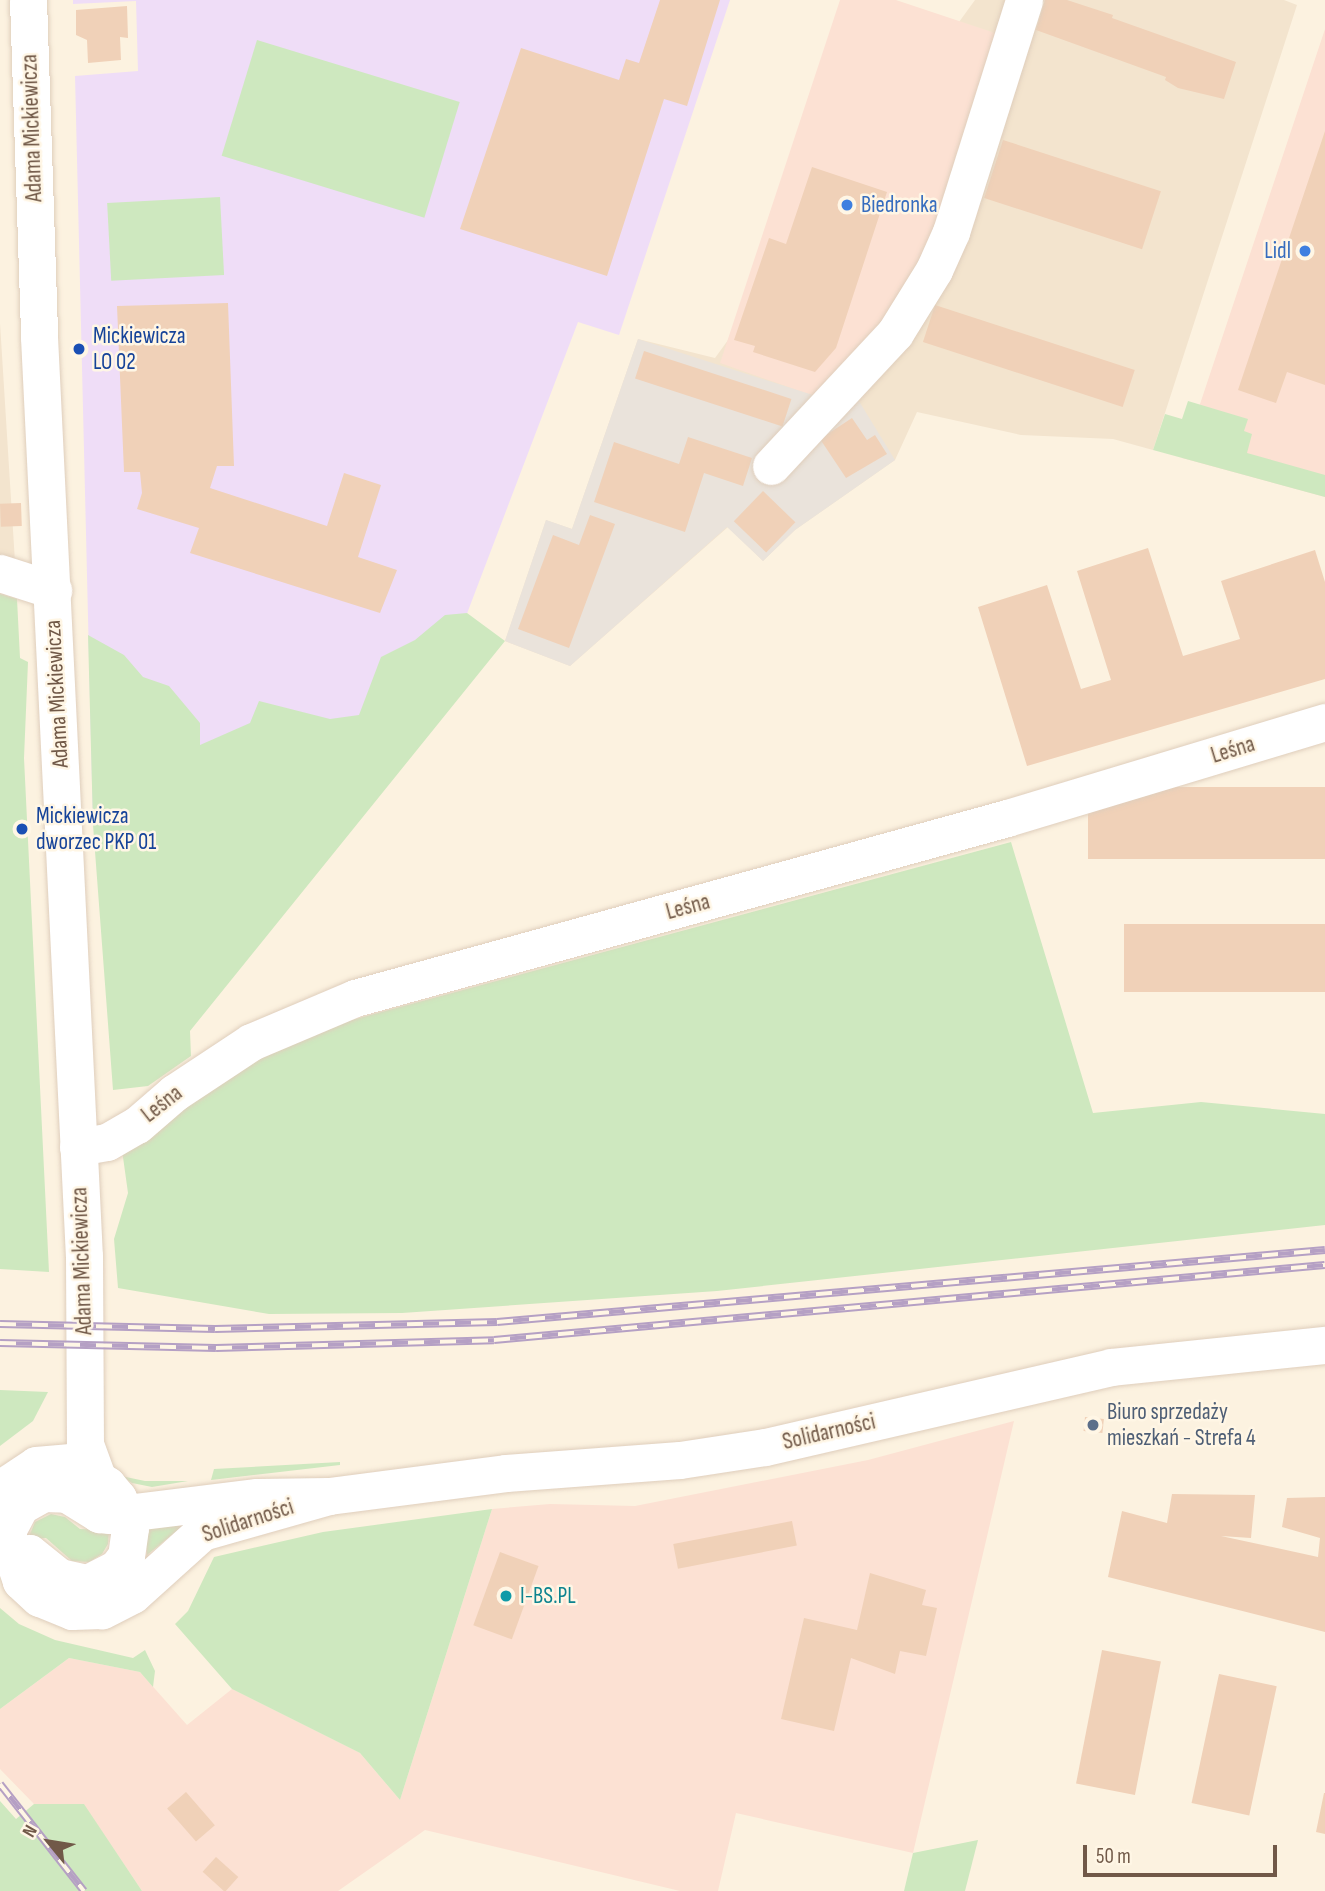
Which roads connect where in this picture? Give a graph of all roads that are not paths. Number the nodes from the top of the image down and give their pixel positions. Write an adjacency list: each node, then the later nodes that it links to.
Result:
1 (28, 0): 3 (street, Adama Mickiewicza)
2 (1024, 0): 4 (street)
3 (16, 89): 6 (street, Adama Mickiewicza)
4 (771, 466)
5 (0, 573): 6 (street)
6 (53, 590): 8 (street, Adama Mickiewicza)
7 (1325, 722): 8 (street, Leśna)
8 (78, 1147): 10 (street, Adama Mickiewicza)
9 (1325, 1345): 13 (street, Solidarności)
10 (83, 1388): 11 (street, Adama Mickiewicza); 12 (street, Adama Mickiewicza)
11 (49, 1462): 12 (street); 14 (street)
12 (96, 1475): 15 (street)
13 (330, 1496): 15 (street, Solidarności); 16 (street, Solidarności)
14 (11, 1504): 15 (street, Solidarności); 16 (street)
15 (126, 1514): 16 (street)
16 (5, 1556)

